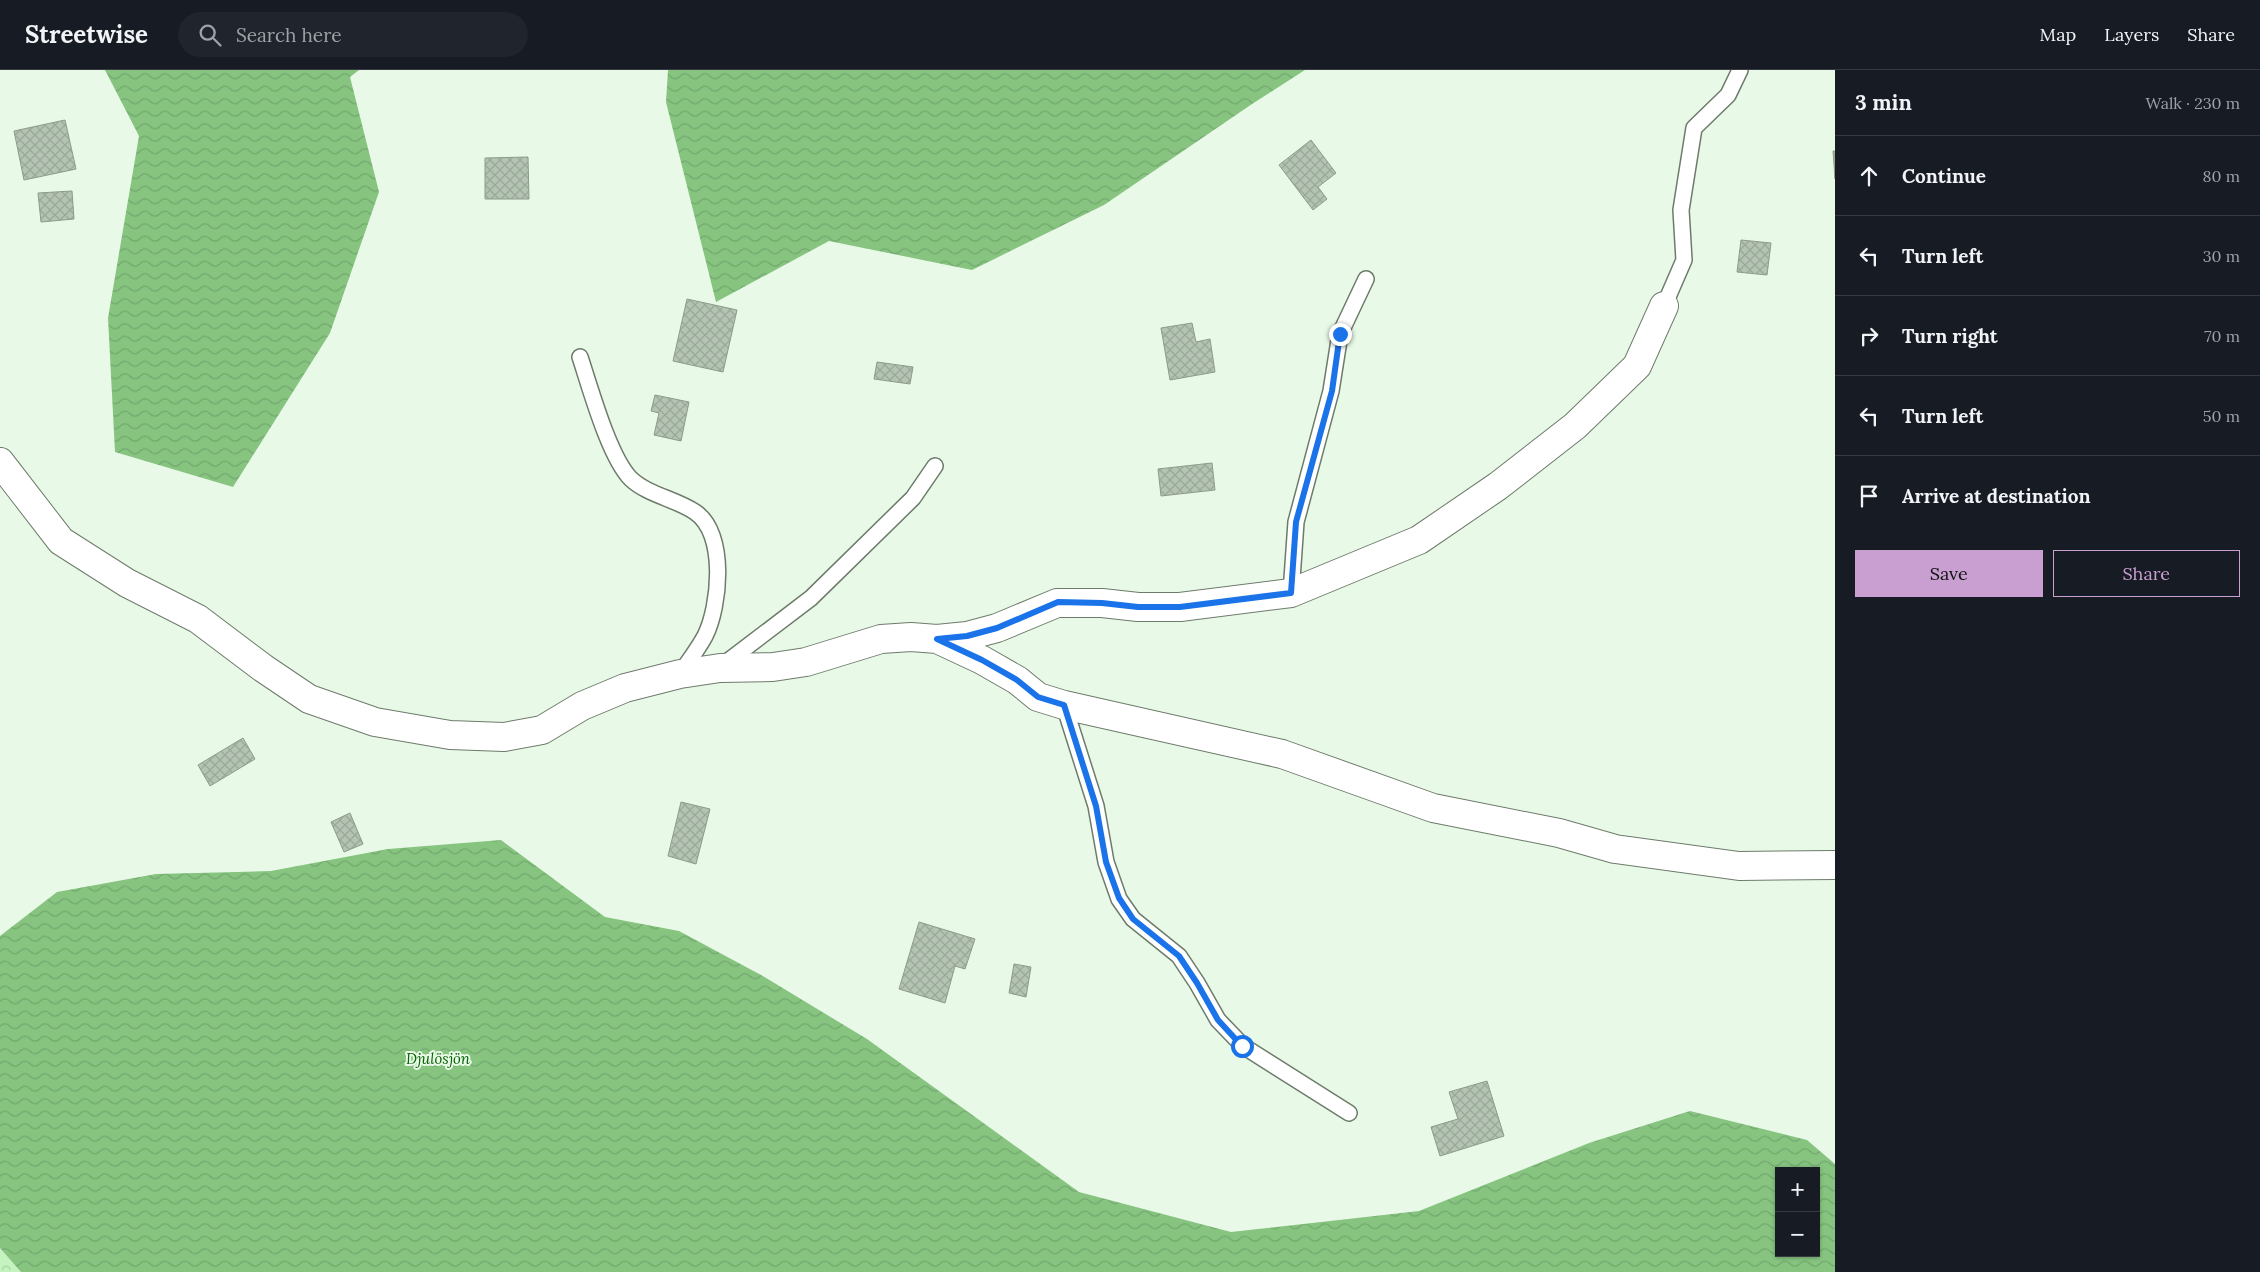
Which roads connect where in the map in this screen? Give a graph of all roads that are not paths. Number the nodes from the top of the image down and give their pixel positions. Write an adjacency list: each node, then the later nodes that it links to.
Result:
1 (1740, 70): 3 (lane)
2 (1366, 279): 7 (lane)
3 (1664, 306): 7 (street)
4 (580, 357): 10 (lane)
5 (0, 462): 10 (street)
6 (935, 466): 9 (lane)
7 (1291, 593): 8 (street)
8 (937, 639): 9 (street); 11 (street)
9 (720, 668): 10 (street)
10 (680, 674)
11 (1064, 705): 12 (street); 13 (lane)
12 (1835, 865)
13 (1350, 1113)

